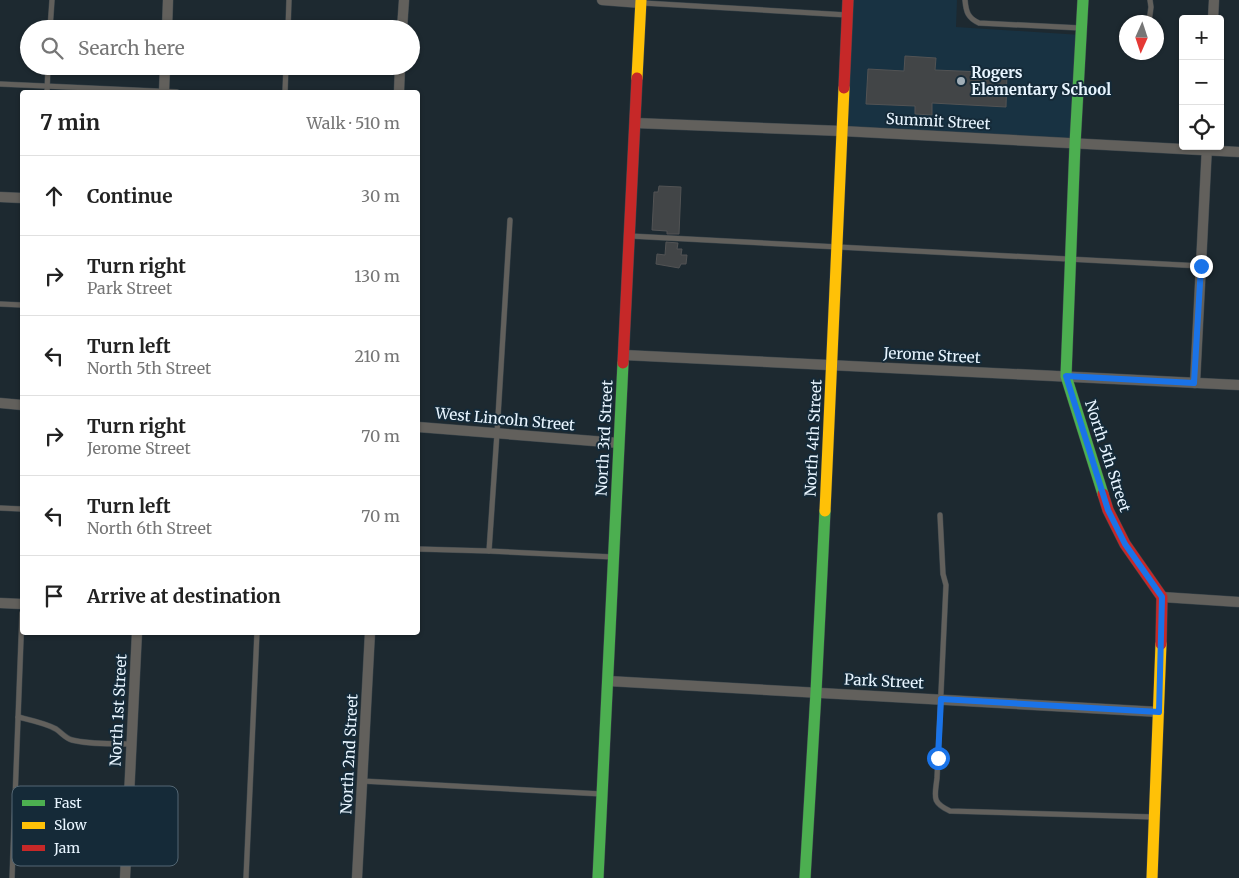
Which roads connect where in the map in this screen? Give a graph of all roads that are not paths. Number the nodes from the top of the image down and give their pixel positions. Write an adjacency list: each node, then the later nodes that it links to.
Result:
1 (52, 0): 15 (lane)
2 (168, 0): 16 (street)
3 (289, 0): 17 (lane)
4 (404, 0): 18 (street)
5 (602, 0): 11 (street)
6 (848, 0): 12 (street, North 4th Street)
7 (965, 0): 19 (lane)
8 (1083, 0): 19 (street, North 5th Street)
9 (1150, 0): 13 (lane)
10 (1214, 0): 14 (street)
11 (641, 1): 12 (lane); 30 (street, North 3rd Street)
12 (847, 15): 31 (street, North 4th Street)
13 (1150, 15)
14 (1213, 15)
15 (51, 20)
16 (167, 20)
17 (288, 20)
18 (403, 20)
19 (1081, 28): 32 (street, North 5th Street)
20 (48, 75): 25 (lane)
21 (165, 75): 27 (street)
22 (286, 75): 28 (lane)
23 (400, 75): 29 (street)
24 (0, 84): 25 (lane)
25 (47, 89): 26 (lane)
26 (86, 90)
27 (164, 90)
28 (285, 90)
29 (399, 90)
30 (635, 123): 31 (street, Summit Street); 40 (street, North 3rd Street)
31 (842, 131): 32 (street, Summit Street); 41 (street, North 4th Street)
32 (1075, 144): 33 (street, Summit Street); 42 (street, North 5th Street)
33 (1179, 147)
34 (1207, 150): 43 (street)
35 (1223, 150): 36 (street, Summit Street)
36 (1239, 152)
37 (0, 197): 38 (street)
38 (20, 198)
39 (510, 220): 54 (lane)
40 (629, 236): 41 (lane); 46 (street, North 3rd Street)
41 (836, 246): 42 (lane); 47 (street, North 4th Street)
42 (1071, 259): 43 (lane); 48 (street, North 5th Street)
43 (1201, 266): 49 (street)
44 (0, 304): 45 (lane)
45 (20, 305)
46 (624, 355): 47 (street, Jerome Street); 55 (street, North 3rd Street)
47 (832, 365): 48 (street, Jerome Street); 71 (street, North 4th Street)
48 (1066, 376): 49 (street, Jerome Street); 62 (street, North 5th Street)
49 (1194, 383): 50 (street, Jerome Street)
50 (1239, 385)
51 (0, 403): 52 (street)
52 (20, 405)
53 (420, 427): 54 (street, West Lincoln Street)
54 (497, 433): 55 (street, West Lincoln Street); 60 (lane)
55 (619, 443): 61 (street, North 3rd Street)
56 (0, 508): 57 (lane)
57 (20, 509)
58 (940, 515): 72 (lane)
59 (420, 549): 60 (lane)
60 (489, 551): 61 (lane)
61 (614, 557): 70 (street, North 3rd Street)
62 (1162, 597): 63 (street); 73 (street)
63 (1239, 602)
64 (0, 603): 65 (street)
65 (20, 604)
66 (21, 635): 74 (lane)
67 (137, 635): 75 (street, North 1st Street)
68 (257, 635): 81 (lane)
69 (370, 635): 76 (street, North 2nd Street)
70 (608, 681): 71 (street, Park Street); 79 (street, North 3rd Street)
71 (816, 692): 72 (street, Park Street); 84 (street, North 4th Street)
72 (941, 699): 73 (street, Park Street); 80 (lane)
73 (1159, 712): 80 (street)
74 (18, 717): 75 (lane); 77 (lane)
75 (132, 744): 78 (street, North 1st Street)
76 (362, 781): 79 (lane); 82 (street, North 2nd Street)
77 (15, 786)
78 (130, 786)
79 (602, 794): 83 (street, North 3rd Street)
80 (1154, 817): 85 (street)
81 (246, 878)
82 (357, 878)
83 (598, 878)
84 (805, 878)
85 (1152, 878)

